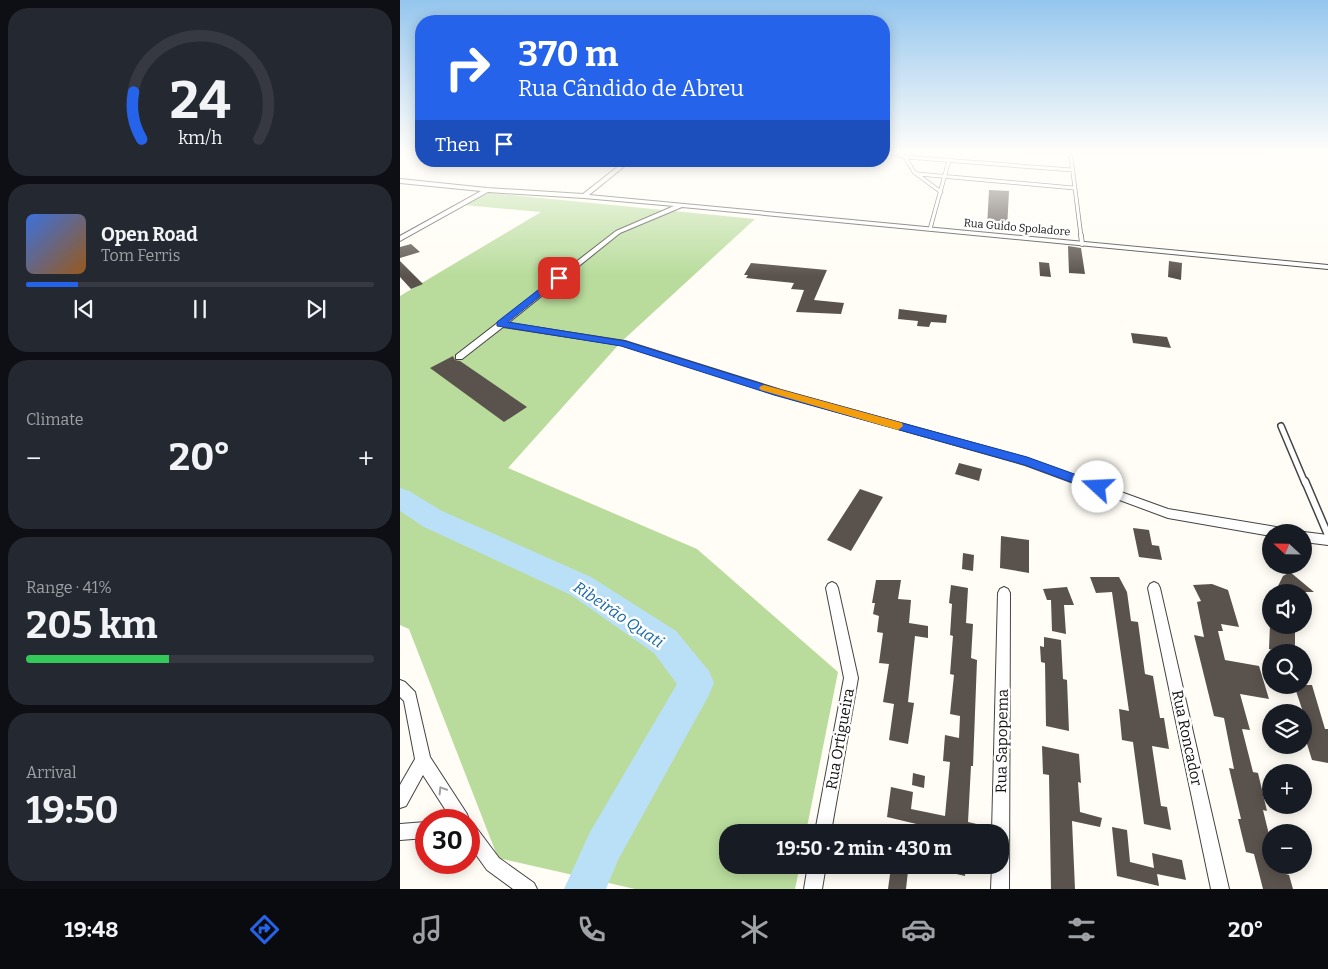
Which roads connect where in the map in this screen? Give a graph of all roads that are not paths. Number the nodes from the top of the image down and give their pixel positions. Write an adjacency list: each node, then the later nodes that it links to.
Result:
1 (481, 193): 9 (street)
2 (543, 193): 6 (street, Rua Guido Spoladore)
3 (587, 193): 6 (street)
4 (941, 193): 8 (lane)
5 (1075, 193): 10 (lane)
6 (584, 196): 7 (street, Rua Guido Spoladore)
7 (680, 206): 8 (street, Rua Guido Spoladore); 12 (street)
8 (930, 229): 10 (street, Rua Guido Spoladore)
9 (400, 239)
10 (1082, 244): 11 (street, Rua Guido Spoladore)
11 (1328, 267)
12 (500, 324): 13 (street); 15 (street)
13 (460, 357)
14 (1281, 426): 16 (lane)
15 (1262, 530)
16 (1328, 535)
17 (1312, 538): 18 (street)
18 (1328, 540)
19 (832, 588): 26 (street, Rua Ortigueira)
20 (1154, 588): 34 (street, Rua Roncador)
21 (1004, 593): 33 (street, Rua Sapopema)
22 (400, 687): 23 (street)
23 (423, 760): 24 (street); 25 (street, one-way to 23)
24 (400, 800)
25 (454, 809)
26 (824, 824)
27 (415, 831): 28 (street)
28 (400, 832)
29 (480, 847): 31 (street)
30 (816, 874): 32 (street)
31 (528, 889)
32 (813, 889)
33 (1000, 889)
34 (1220, 889)

